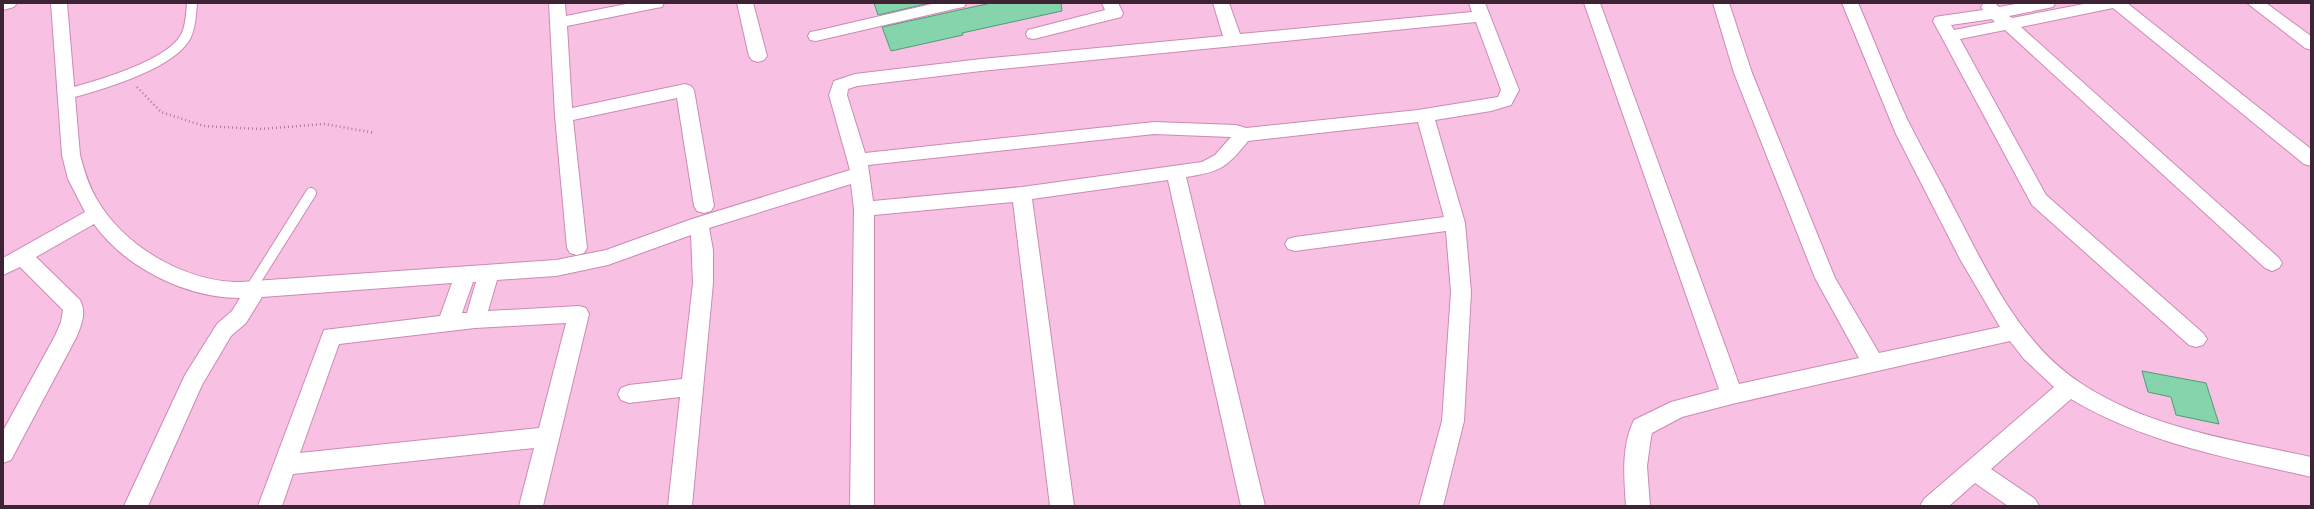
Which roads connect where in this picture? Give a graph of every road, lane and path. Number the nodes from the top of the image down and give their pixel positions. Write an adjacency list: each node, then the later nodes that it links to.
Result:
1 (8, 3): 16 (street)
2 (60, 3): 26 (street)
3 (192, 3): 25 (lane)
4 (557, 3): 19 (street)
5 (656, 3): 19 (street)
6 (745, 3): 24 (street)
7 (958, 3): 21 (street)
8 (1110, 3): 20 (street)
9 (1221, 3): 22 (street)
10 (1592, 3): 55 (street)
11 (1721, 3): 51 (street)
12 (1850, 3): 49 (street)
13 (2047, 3): 18 (street)
14 (2116, 3): 18 (street); 31 (street)
15 (2255, 3): 23 (street)
16 (3, 4)
17 (1479, 10): 22 (street); 27 (street)
18 (1996, 14): 42 (street); 50 (street)
19 (558, 23): 28 (street)
20 (1034, 34)
21 (816, 36)
22 (1233, 40): 33 (street)
23 (2311, 44)
24 (758, 56)
25 (125, 75): 26 (lane); 29 (path)
26 (67, 94): 36 (street)
27 (1426, 115): 30 (street); 38 (street)
28 (564, 116): 37 (street); 40 (street)
29 (375, 133)
30 (1243, 136): 32 (street); 33 (street)
31 (2311, 159)
32 (1176, 173): 35 (street); 67 (street)
33 (861, 184): 35 (street); 37 (street); 65 (street)
34 (311, 193): 46 (lane)
35 (1022, 194): 66 (street)
36 (96, 214): 41 (street); 46 (street)
37 (702, 215): 44 (street); 52 (street)
38 (1456, 223): 39 (street); 68 (street)
39 (1295, 244)
40 (577, 248)
41 (22, 256): 43 (street); 57 (street)
42 (2272, 264)
43 (3, 267)
44 (489, 273): 45 (street); 47 (street)
45 (465, 275): 46 (street); 48 (street)
46 (249, 290): 61 (street)
47 (475, 320): 48 (street); 56 (street)
48 (448, 323): 58 (street)
49 (2014, 332): 51 (street); 53 (street)
50 (2196, 339)
51 (1874, 363): 55 (street)
52 (692, 387): 54 (street); 64 (street)
53 (2070, 387): 59 (street); 60 (street)
54 (629, 394)
55 (1732, 395): 69 (street)
56 (548, 437): 58 (street); 63 (street)
57 (3, 453)
58 (285, 465): 62 (street)
59 (2311, 467)
60 (1974, 470): 70 (street); 71 (street)
61 (136, 506)
62 (270, 506)
63 (531, 506)
64 (680, 506)
65 (862, 506)
66 (1062, 506)
67 (1253, 506)
68 (1431, 506)
69 (1638, 506)
70 (1932, 506)
71 (2027, 506)

